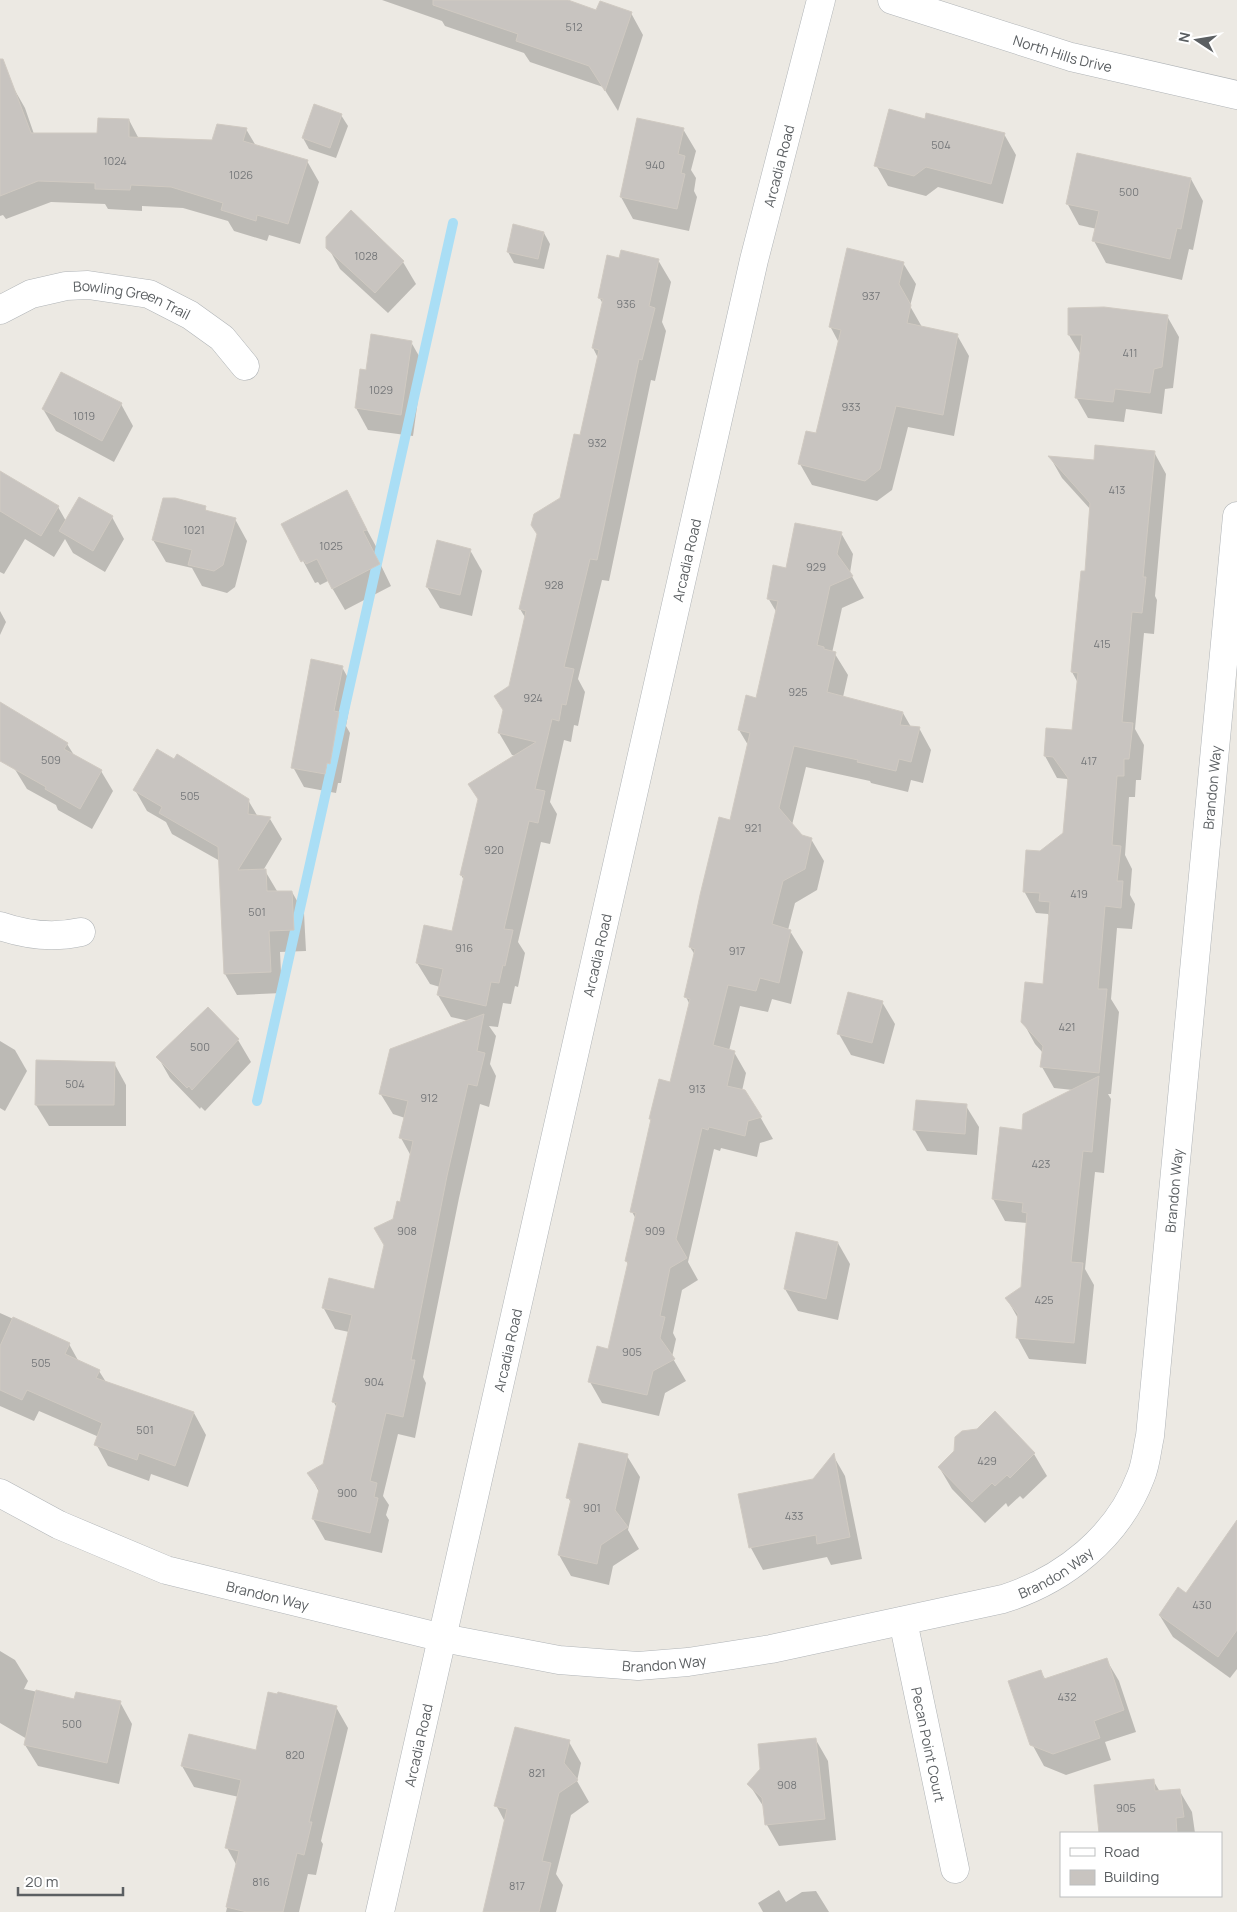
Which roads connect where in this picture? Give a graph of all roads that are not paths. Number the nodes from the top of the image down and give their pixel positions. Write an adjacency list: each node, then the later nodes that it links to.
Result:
1 (821, 0): 11 (street, Arcadia Road)
2 (892, 0): 3 (street, North Hills Drive)
3 (1237, 95)
4 (0, 310): 5 (street, Bowling Green Trail)
5 (245, 366)
6 (1237, 516): 10 (street, Brandon Way)
7 (0, 926): 8 (street)
8 (81, 932)
9 (0, 1494): 11 (street, Brandon Way)
10 (902, 1621): 11 (street, Brandon Way); 12 (street, Pecan Point Court)
11 (443, 1638): 13 (street, Arcadia Road)
12 (955, 1869)
13 (380, 1912)

